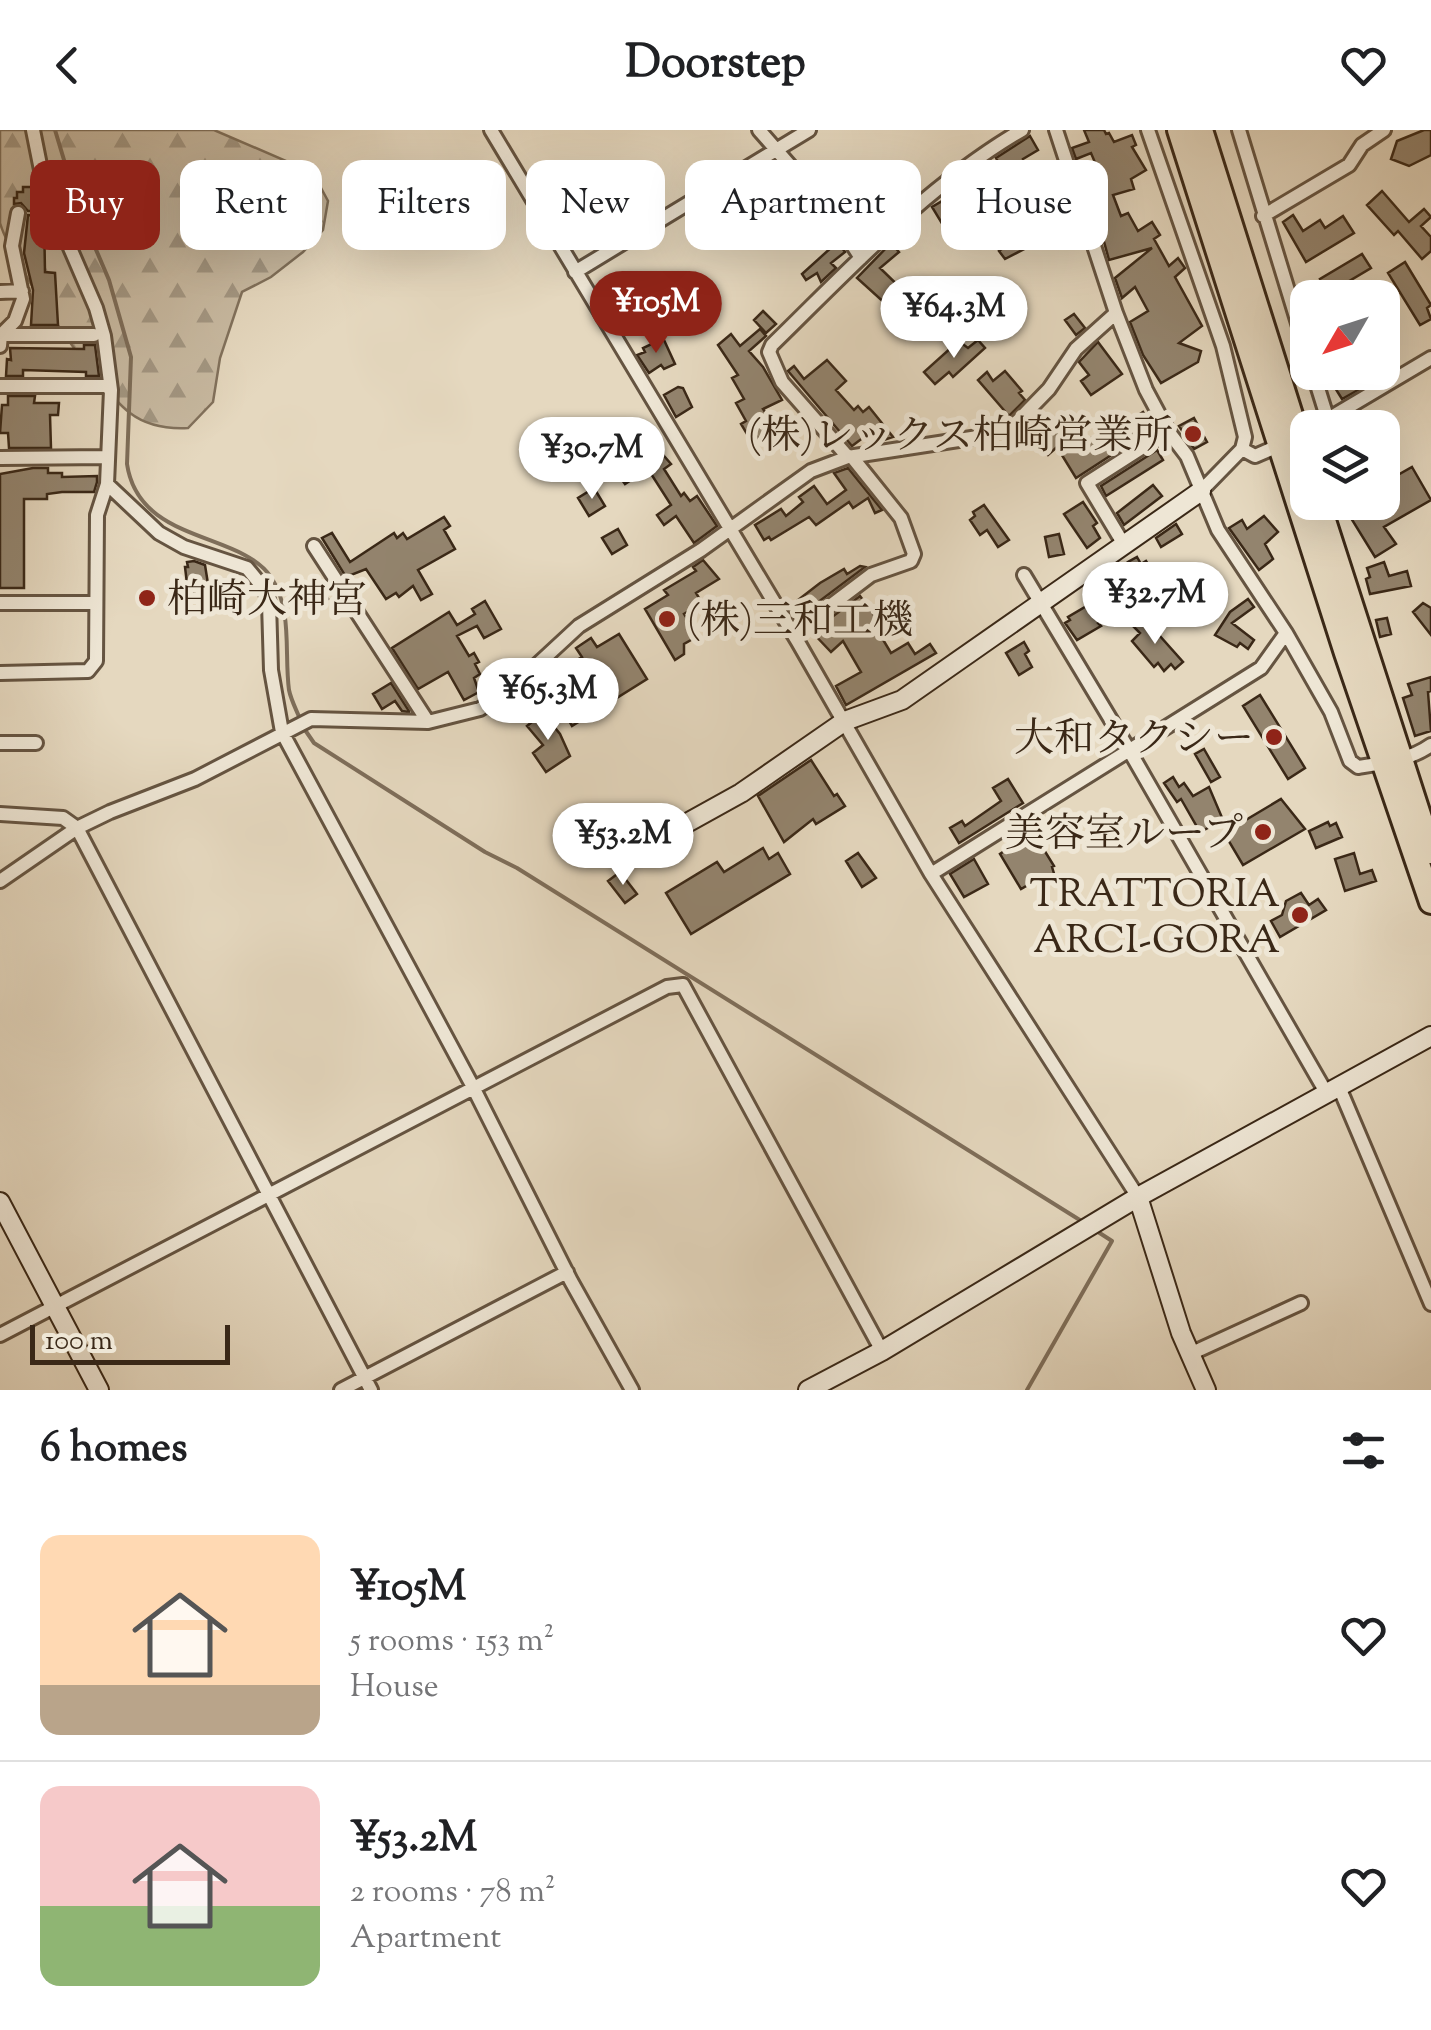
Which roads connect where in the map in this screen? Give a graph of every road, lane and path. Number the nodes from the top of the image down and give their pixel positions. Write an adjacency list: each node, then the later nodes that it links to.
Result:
1 (33, 130): 27 (street)
2 (491, 130): 16 (street)
3 (759, 130): 12 (street)
4 (809, 130): 12 (street)
5 (1022, 130): 15 (street)
6 (1056, 130): 21 (street)
7 (1148, 130): 33 (street)
8 (1214, 130): 20 (highway)
9 (1239, 130): 14 (street)
10 (1384, 130): 14 (street)
11 (1185, 134): 20 (highway); 28 (highway)
12 (774, 151): 15 (street); 16 (street)
13 (18, 214): 17 (street)
14 (1264, 216): 19 (street)
15 (861, 258): 36 (street)
16 (575, 272): 41 (street)
17 (22, 291): 18 (street); 22 (street)
18 (0, 292)
19 (1290, 299)
20 (1258, 306): 29 (highway)
21 (1116, 313): 31 (street); 36 (street)
22 (1, 335): 23 (street); 24 (street)
23 (94, 335)
24 (0, 346)
25 (1431, 358): 30 (street)
26 (0, 386): 27 (street)
27 (111, 390): 34 (street)
28 (1290, 410)
29 (1292, 410)
30 (1338, 410)
31 (1168, 430): 38 (street); 42 (street)
32 (1290, 440): 33 (street)
33 (1242, 449): 38 (street)
34 (108, 457): 35 (street); 37 (street)
35 (0, 458)
36 (850, 458): 41 (street); 49 (street)
37 (107, 484): 46 (street); 53 (street)
38 (1202, 490): 42 (street); 48 (street)
39 (1323, 520): 58 (highway)
40 (1324, 520): 58 (highway)
41 (728, 529): 49 (street); 51 (street)
42 (1124, 544): 47 (street)
43 (314, 546): 51 (street)
44 (1024, 575): 47 (street)
45 (0, 603): 46 (street)
46 (96, 603): 50 (street)
47 (1041, 605): 52 (street); 57 (street)
48 (1286, 633): 57 (street); 58 (street)
49 (792, 634): 52 (street)
50 (0, 673)
51 (428, 722): 53 (street)
52 (845, 722): 61 (street); 63 (street)
53 (282, 732): 60 (street); 67 (street)
54 (0, 743): 55 (street)
55 (36, 743)
56 (1431, 746): 58 (street)
57 (1130, 750): 63 (street); 68 (street)
58 (1392, 761): 62 (highway); 65 (highway)
59 (0, 814): 60 (street)
60 (77, 828): 64 (street); 69 (street)
61 (614, 848)
62 (1431, 852)
63 (931, 874): 70 (street)
64 (0, 881)
65 (1431, 902)
66 (1431, 1036): 68 (street)
67 (473, 1087): 69 (street); 72 (street); 77 (street)
68 (1333, 1091): 70 (street); 74 (street)
69 (270, 1194): 75 (street); 79 (street)
70 (1138, 1196): 77 (street); 78 (street)
71 (0, 1202): 75 (street)
72 (567, 1272): 79 (street); 82 (street)
73 (1301, 1303): 78 (street)
74 (1431, 1304)
75 (55, 1306): 76 (street); 80 (street)
76 (0, 1336)
77 (882, 1351): 83 (street)
78 (1190, 1354): 84 (street)
79 (368, 1384): 81 (street)
80 (99, 1390)
81 (341, 1390)
82 (632, 1390)
83 (808, 1390)
84 (1206, 1390)

